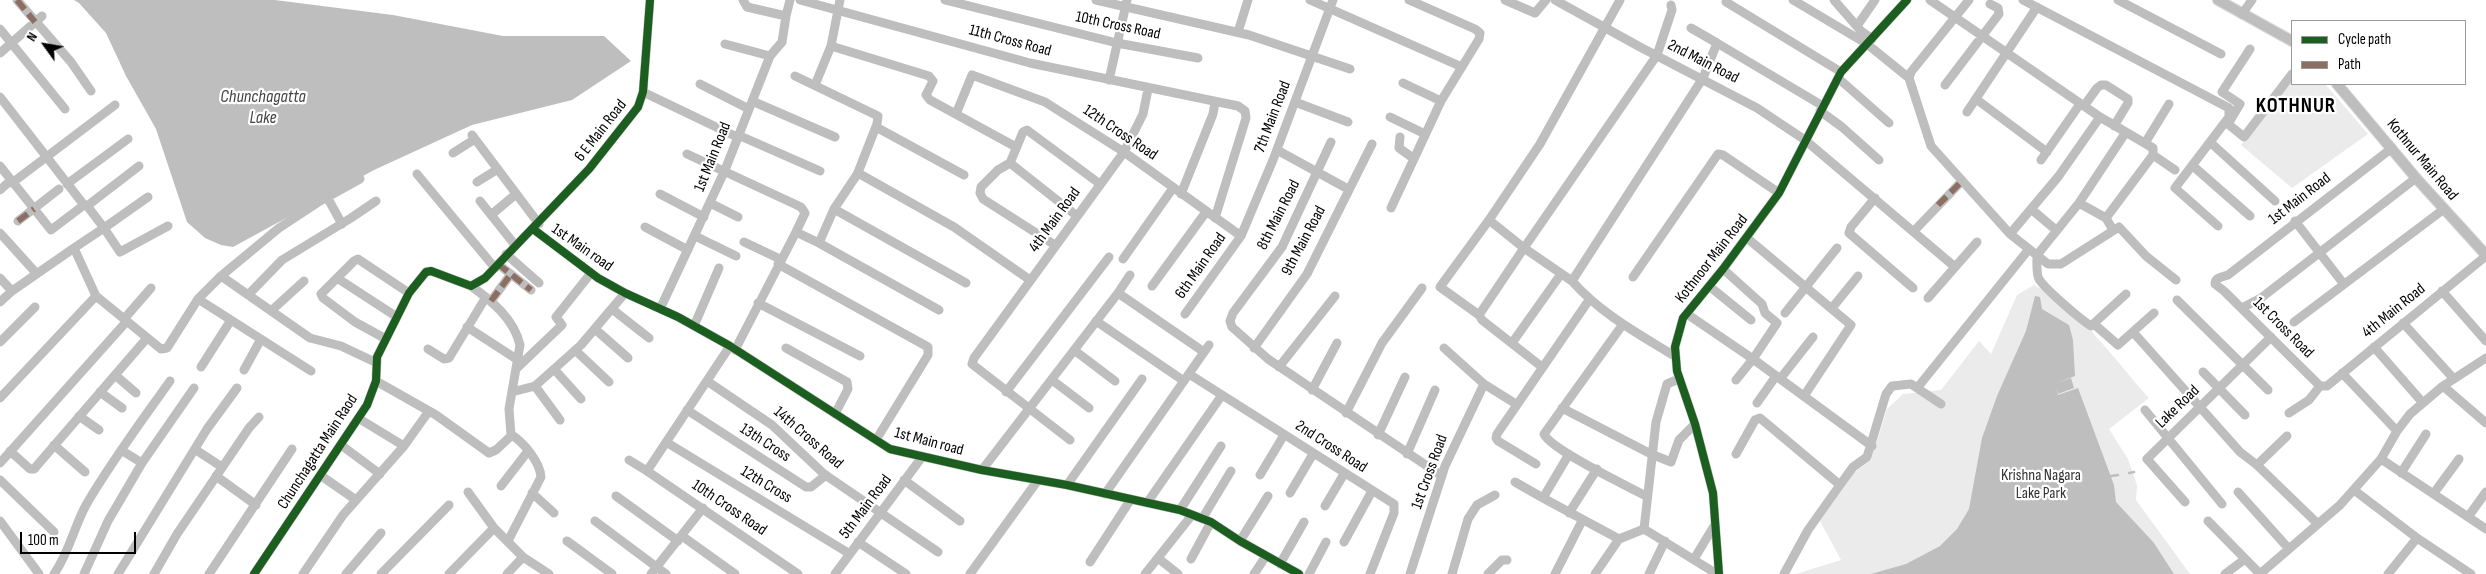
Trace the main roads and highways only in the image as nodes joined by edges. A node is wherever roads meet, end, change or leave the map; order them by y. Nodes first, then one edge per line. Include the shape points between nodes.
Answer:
1 (2218, 0) edge
2 (2291, 40) edge
3 (2338, 85) edge
4 (2486, 255) edge

1 - 2 main road
3 - 4 main road, Kothnur Main Road

